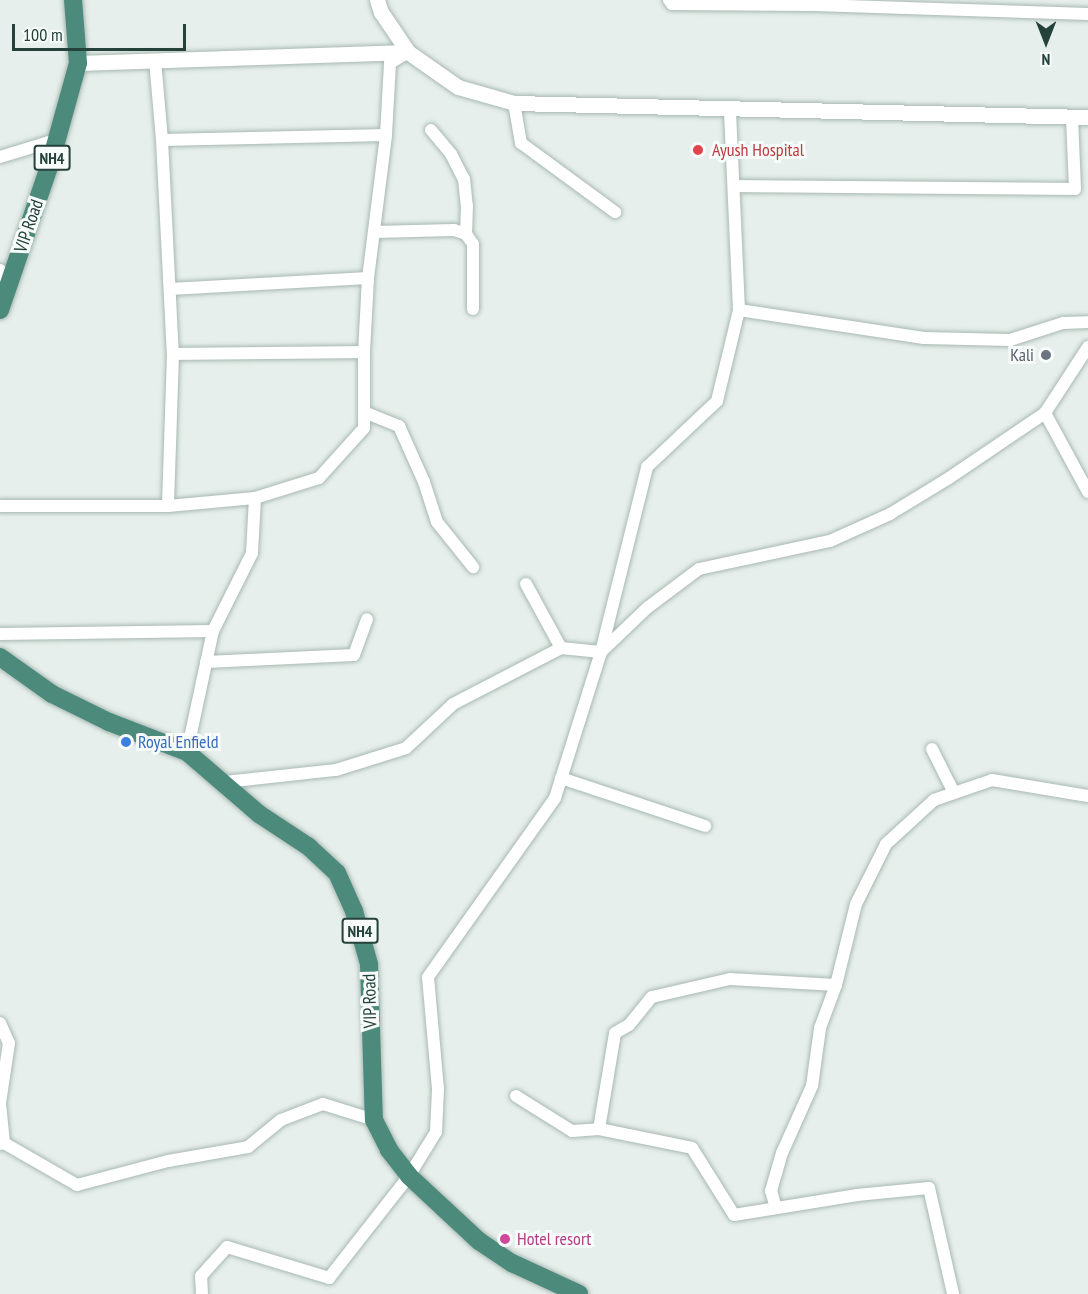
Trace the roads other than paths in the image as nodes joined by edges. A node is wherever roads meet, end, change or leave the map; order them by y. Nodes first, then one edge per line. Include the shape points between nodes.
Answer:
1 (73, 0) edge
2 (377, 0) edge
3 (669, 0) edge
4 (815, 2) edge
5 (1088, 14) edge
6 (408, 52) junction
7 (155, 60) junction
8 (78, 63) junction
9 (514, 103) junction
10 (730, 109) junction
11 (1080, 117) edge
12 (431, 130) dead end
13 (386, 135) junction
14 (56, 140) junction
15 (162, 140) junction
16 (0, 157) edge
17 (735, 186) junction
18 (615, 212) dead end
19 (374, 232) junction
20 (466, 234) junction
21 (0, 270) edge
22 (368, 278) junction
23 (8, 287) junction
24 (170, 289) junction
25 (473, 309) dead end
26 (0, 310) edge
27 (738, 310) junction
28 (1088, 322) edge
29 (1088, 347) edge
30 (364, 352) junction
31 (173, 354) junction
32 (364, 412) junction
33 (1045, 413) junction
34 (1088, 492) edge
35 (255, 498) junction
36 (0, 506) edge
37 (168, 506) junction
38 (473, 567) dead end
39 (526, 584) dead end
40 (367, 618) dead end
41 (213, 631) junction
42 (0, 634) edge
43 (561, 648) junction
44 (601, 652) junction
45 (0, 657) edge
46 (206, 662) junction
47 (932, 749) dead end
48 (187, 752) junction
49 (561, 778) junction
50 (225, 782) junction
51 (954, 793) junction
52 (1088, 796) edge
53 (705, 826) dead end
54 (836, 985) junction
55 (0, 1023) edge
56 (516, 1096) dead end
57 (374, 1120) junction
58 (599, 1129) junction
59 (2, 1143) edge
60 (409, 1176) junction
61 (776, 1208) junction
62 (202, 1294) edge
63 (579, 1294) edge
64 (953, 1294) edge

1 - 8 highway, VIP Road / NH4
2 - 6 street
3 - 4 street via 672,4
4 - 5 street
6 - 7 street
6 - 9 street via 458,87
6 - 13 street via 390,63
7 - 8 street
7 - 15 street
8 - 14 highway, VIP Road / NH4
9 - 10 street
9 - 18 street via 521,143
10 - 11 street
10 - 17 street
11 - 17 street via 1075,189
12 - 20 street via 452,154 464,178
13 - 15 street
13 - 19 street
14 - 16 street
14 - 23 highway, VIP Road / NH4
15 - 24 street
17 - 27 street
19 - 20 street via 454,230
19 - 22 street
20 - 25 street via 472,244
21 - 23 street
22 - 24 street
22 - 30 street
23 - 26 highway, VIP Road / NH4
24 - 31 street
27 - 28 street via 935,338 1010,340 1063,323
27 - 44 street via 717,401 647,467
29 - 33 street
30 - 31 street
30 - 32 street
31 - 37 street
32 - 35 street via 364,428 319,478
32 - 38 street via 399,426 437,522
33 - 34 street
33 - 44 street via 890,514 830,541 699,569 647,608
35 - 37 street
35 - 41 street via 252,553
36 - 37 street
39 - 43 street
40 - 46 street via 354,655
41 - 42 street
41 - 46 street
43 - 44 street
43 - 50 street via 453,704 405,748 336,770
44 - 49 street
45 - 48 highway, VIP Road / NH4 via 52,694 109,722
46 - 48 street
47 - 51 street
48 - 50 highway, VIP Road / NH4
49 - 53 street
49 - 60 street via 555,798 428,977 438,1089 436,1132
50 - 57 highway, VIP Road / NH4 via 259,814 309,847 337,873 354,911 369,964
51 - 52 street via 992,780
51 - 54 street via 934,800 886,844 856,904
54 - 58 street via 730,979 651,997 629,1025 615,1033
54 - 61 street via 820,1028 812,1086 782,1153 771,1191
55 - 59 street via 9,1043 0,1103
56 - 58 street via 572,1131
57 - 59 street via 323,1104 280,1120 248,1147 168,1161 76,1185
57 - 60 highway, VIP Road / NH4 via 389,1150
58 - 61 street via 692,1148 734,1215
60 - 62 street via 329,1278 227,1247 201,1276
60 - 63 highway, VIP Road / NH4 via 479,1241 512,1263
61 - 64 street via 929,1188

